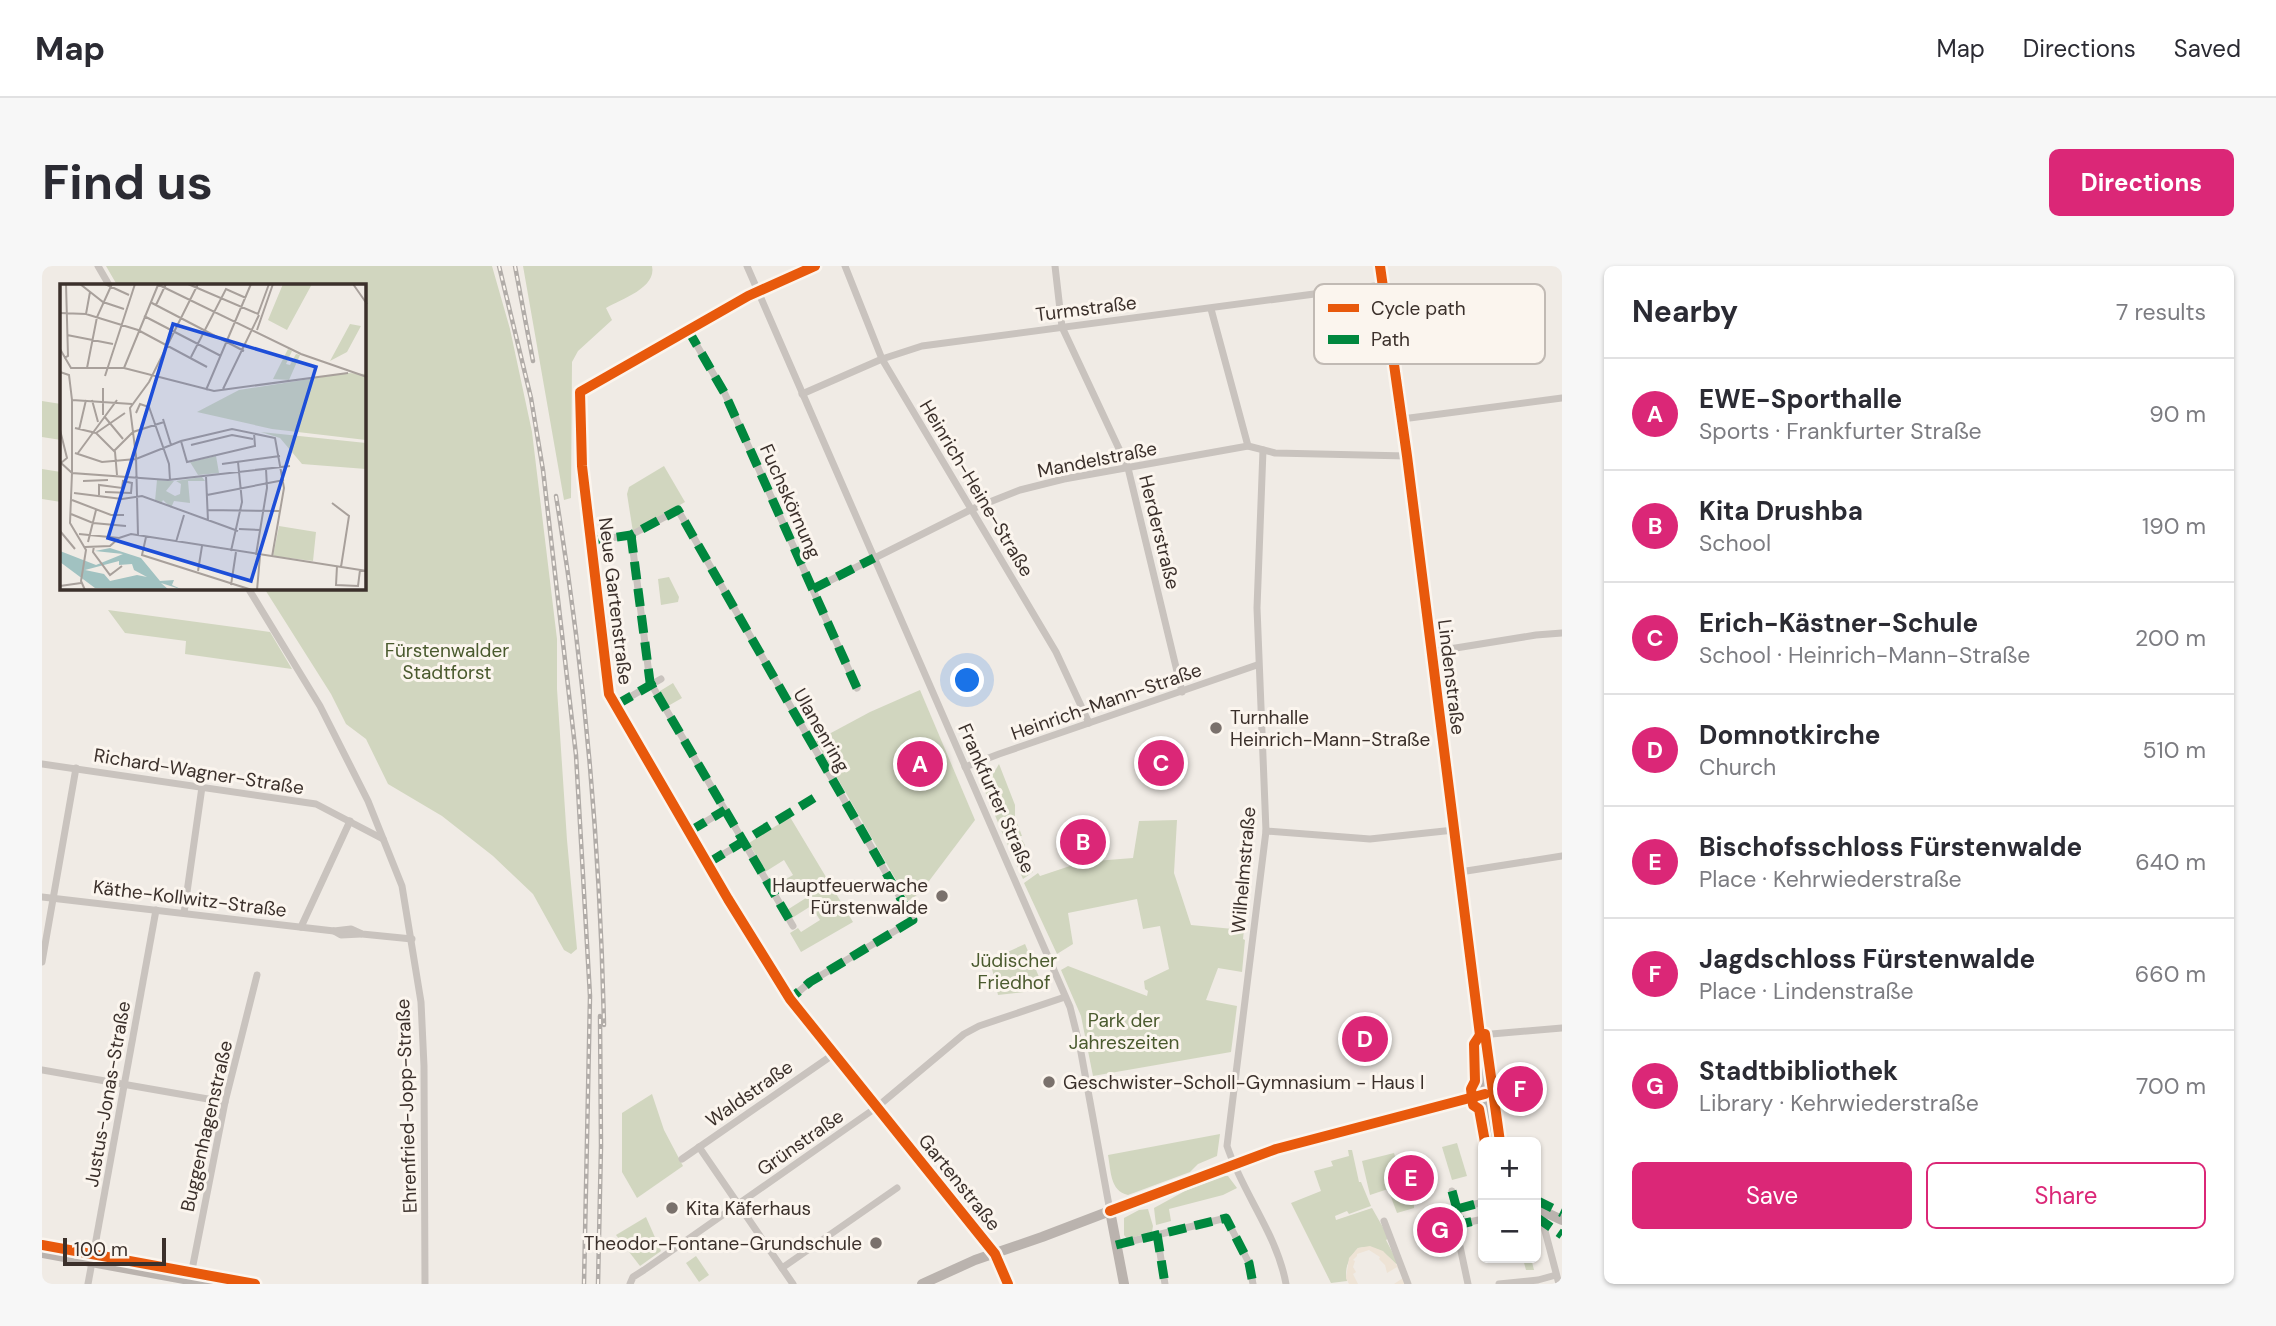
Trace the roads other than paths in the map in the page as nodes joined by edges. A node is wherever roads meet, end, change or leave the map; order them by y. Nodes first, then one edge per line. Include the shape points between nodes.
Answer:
1 (99, 266) edge
2 (747, 266) edge
3 (815, 266) edge
4 (845, 266) edge
5 (1055, 266) edge
6 (1380, 266) edge
7 (108, 284) edge
8 (1382, 284) edge
9 (757, 291) junction
10 (1314, 295) edge
11 (1211, 309) junction
12 (1062, 327) junction
13 (688, 330) junction
14 (882, 359) junction
15 (1394, 364) edge
16 (802, 394) junction
17 (1562, 398) edge
18 (1402, 419) junction
19 (1248, 446) junction
20 (1263, 450) junction
21 (1407, 456) junction
22 (1128, 468) junction
23 (972, 509) junction
24 (632, 535) junction
25 (590, 541) junction
26 (874, 558) junction
27 (813, 589) junction
28 (249, 590) edge
29 (1562, 633) edge
30 (1431, 652) junction
31 (1258, 666) junction
32 (661, 679) dead end
33 (651, 684) junction
34 (857, 688) dead end
35 (1182, 692) junction
36 (616, 705) junction
37 (1089, 723) junction
38 (42, 764) edge
39 (965, 767) junction
40 (76, 768) junction
41 (202, 787) junction
42 (725, 810) junction
43 (350, 821) junction
44 (1454, 830) junction
45 (690, 831) junction
46 (1266, 831) junction
47 (384, 840) junction
48 (744, 842) junction
49 (1562, 856) edge
50 (708, 863) junction
51 (1460, 872) junction
52 (42, 897) edge
53 (53, 898) junction
54 (156, 910) junction
55 (184, 913) junction
56 (793, 926) dead end
57 (301, 927) junction
58 (412, 939) junction
59 (42, 962) edge
60 (257, 975) dead end
61 (1065, 997) junction
62 (790, 999) junction
63 (1562, 1028) edge
64 (1480, 1035) junction
65 (834, 1054) junction
66 (42, 1070) edge
67 (125, 1083) junction
68 (1485, 1094) junction
69 (225, 1102) junction
70 (877, 1107) junction
71 (1491, 1137) edge
72 (699, 1147) junction
73 (682, 1159) dead end
74 (1233, 1164) junction
75 (897, 1188) dead end
76 (1452, 1191) dead end
77 (1478, 1203) edge
78 (739, 1205) junction
79 (1457, 1209) junction
80 (1541, 1210) edge
81 (1110, 1211) junction
82 (1541, 1214) edge
83 (1478, 1220) edge
84 (1562, 1220) edge
85 (1384, 1221) dead end
86 (1461, 1224) junction
87 (1157, 1234) junction
88 (42, 1245) edge
89 (1116, 1245) junction
90 (42, 1253) edge
91 (995, 1254) junction
92 (93, 1258) junction
93 (782, 1268) junction
94 (1556, 1275) junction
95 (190, 1279) edge
96 (88, 1284) edge
97 (211, 1284) edge
98 (255, 1284) edge
99 (425, 1284) edge
100 (630, 1284) edge
101 (793, 1284) edge
102 (922, 1284) edge
103 (1008, 1284) edge
104 (1124, 1284) edge
105 (1165, 1284) edge
106 (1253, 1284) edge
107 (1286, 1284) edge
108 (1408, 1284) edge
109 (1468, 1284) edge
110 (1499, 1284) edge
111 (1559, 1284) edge

1 - 7 street
2 - 9 street, Frankfurter Straße
3 - 9 street, Neue Gartenstraße
4 - 14 street, Heinrich-Heine-Straße
5 - 12 street, Herderstraße
6 - 8 street, Lindenstraße
9 - 13 street, Neue Gartenstraße
9 - 16 street, Frankfurter Straße
10 - 11 street, Turmstraße
11 - 12 street, Turmstraße
11 - 19 street
12 - 14 street, Turmstraße via 922,346
12 - 22 street, Herderstraße
13 - 25 street, Neue Gartenstraße via 580,392
13 - 27 street, Fuchskörnung via 725,394
14 - 16 street, Turmstraße
14 - 23 street, Heinrich-Heine-Straße
15 - 18 street, Lindenstraße
16 - 26 street, Frankfurter Straße
17 - 18 street
18 - 21 street, Lindenstraße
19 - 20 street, Mandelstraße
19 - 22 street, Mandelstraße
20 - 21 street, Mandelstraße
20 - 31 street, Wilhelmstraße
21 - 30 street, Lindenstraße
22 - 23 street, Mandelstraße via 1020,490
22 - 35 street, Herderstraße
23 - 26 street, Mandelstraße
23 - 37 street, Heinrich-Heine-Straße via 1055,652
24 - 25 street, Ulanenring
24 - 33 street
24 - 62 street, Ulanenring via 678,510 913,920
25 - 36 street, Neue Gartenstraße via 609,694
26 - 27 street, Mandelstraße
26 - 39 street, Frankfurter Straße
27 - 34 street, Fuchskörnung
28 - 47 street, Ehrenfried-Jopp-Straße via 320,706
29 - 30 street
30 - 44 street, Lindenstraße
31 - 35 street, Heinrich-Mann-Straße
31 - 46 street, Wilhelmstraße
32 - 33 street
33 - 36 street
33 - 42 street
35 - 37 street, Heinrich-Mann-Straße
36 - 45 street, Neue Gartenstraße
37 - 39 street, Heinrich-Mann-Straße
38 - 40 street, Richard-Wagner-Straße
39 - 61 street, Frankfurter Straße
40 - 41 street, Richard-Wagner-Straße
40 - 53 street
41 - 43 street, Richard-Wagner-Straße via 316,804
41 - 55 street
42 - 45 street
42 - 48 street
43 - 47 street, Richard-Wagner-Straße
43 - 57 street
44 - 46 street via 1370,839
44 - 51 street, Lindenstraße
45 - 50 street, Neue Gartenstraße
46 - 74 street, Wilhelmstraße via 1227,1146
47 - 58 street, Ehrenfried-Jopp-Straße via 402,886
48 - 50 street
48 - 56 street
49 - 51 street
50 - 62 street, Neue Gartenstraße
51 - 64 street, Lindenstraße
52 - 53 street, Käthe-Kollwitz-Straße
53 - 54 street, Käthe-Kollwitz-Straße
53 - 59 street
54 - 55 street, Käthe-Kollwitz-Straße
54 - 67 street, Justus-Jonas-Straße
55 - 57 street, Käthe-Kollwitz-Straße
57 - 58 street, Käthe-Kollwitz-Straße
58 - 99 street, Ehrenfried-Jopp-Straße via 424,1066
60 - 69 street, Buggenhagenstraße
61 - 70 street, Grünstraße via 973,1028
61 - 81 street, Frankfurter Straße via 1080,1047
62 - 65 street, Neue Gartenstraße
63 - 64 street
64 - 68 street, Lindenstraße
65 - 70 street, Neue Gartenstraße
65 - 72 street, Waldstraße
66 - 67 street
67 - 69 street
67 - 92 street, Justus-Jonas-Straße
68 - 71 street, Lindenstraße
68 - 74 street
69 - 95 street, Buggenhagenstraße
70 - 78 street, Grünstraße
70 - 91 street, Gartenstraße
72 - 73 street, Waldstraße
72 - 78 street
74 - 81 street
74 - 107 street via 1275,1246
75 - 93 street
76 - 79 street
77 - 79 street
78 - 93 street
78 - 100 street, Grünstraße via 633,1277
79 - 86 street
80 - 84 street
81 - 89 street, Frankfurter Straße
81 - 91 street
82 - 94 street
83 - 86 street
85 - 108 street
86 - 109 street via 1458,1237
87 - 89 street
87 - 105 street
87 - 106 street via 1226,1218 1250,1263
88 - 92 street
89 - 104 street, Frankfurter Straße
90 - 92 street
91 - 102 street
91 - 103 street, Gartenstraße
92 - 95 street
92 - 96 street, Justus-Jonas-Straße
93 - 101 street
94 - 110 street
94 - 111 street
95 - 97 street
95 - 98 street

